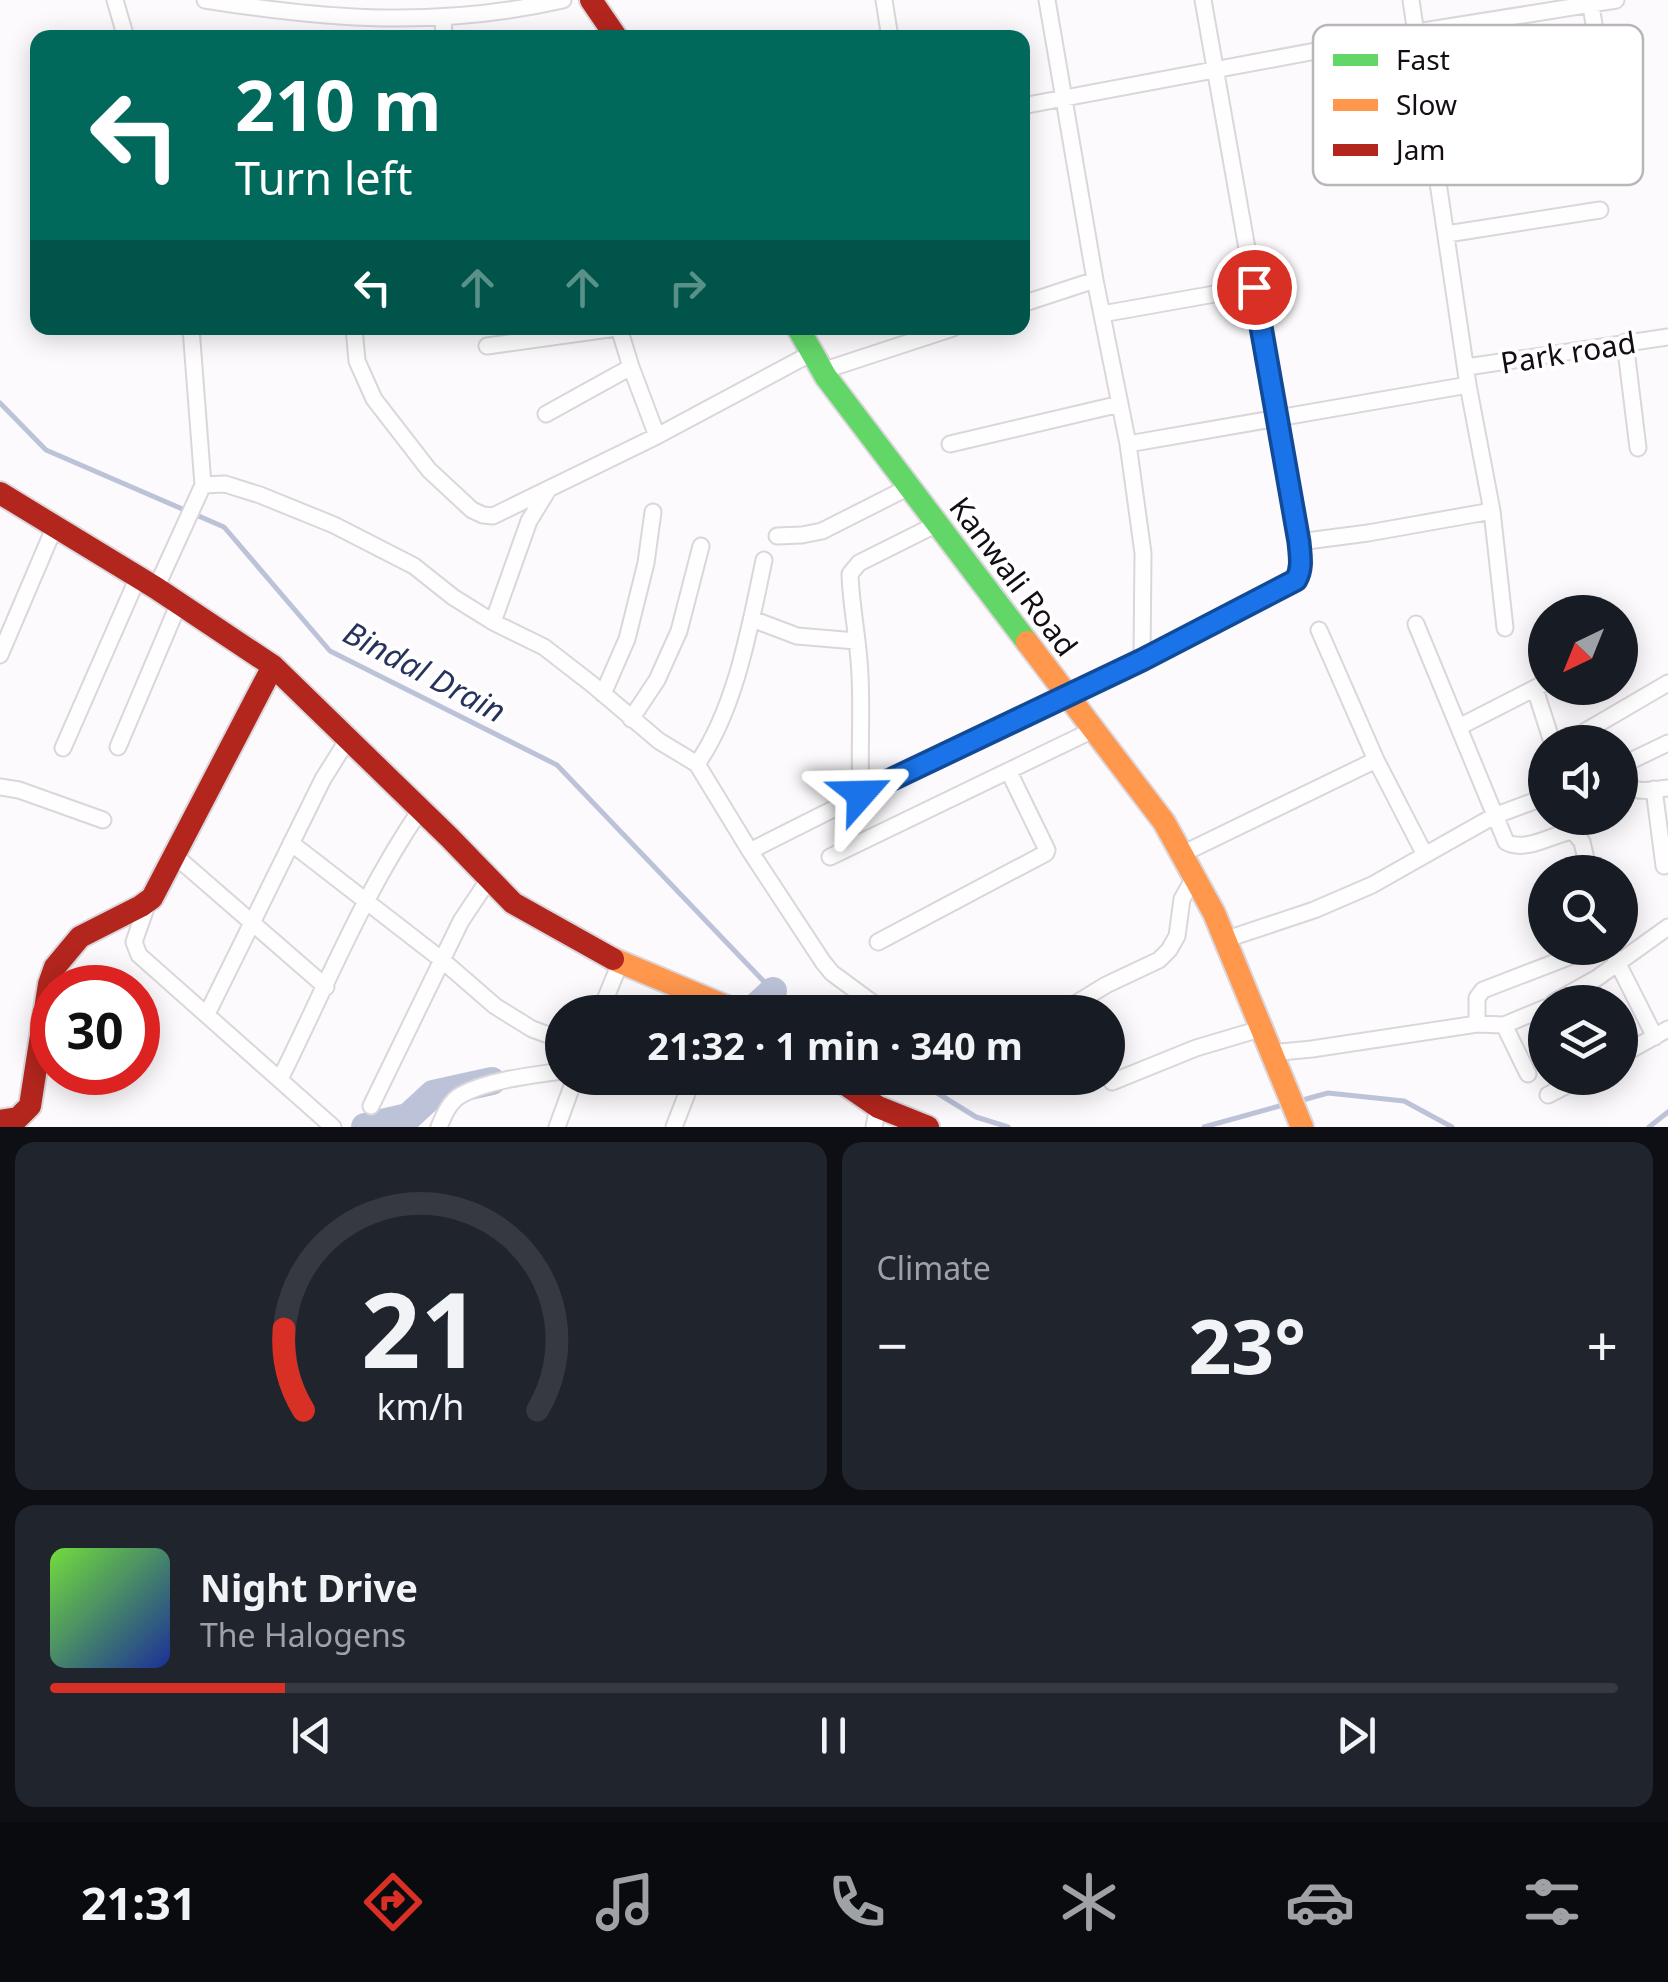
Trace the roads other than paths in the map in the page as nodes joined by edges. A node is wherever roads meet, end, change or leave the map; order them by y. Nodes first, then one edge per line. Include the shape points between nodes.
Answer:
1 (116, 0) edge
2 (205, 0) edge
3 (562, 0) edge
4 (591, 0) edge
5 (884, 0) edge
6 (1047, 0) edge
7 (1203, 0) edge
8 (1411, 0) edge
9 (1616, 0) edge
10 (1590, 2) edge
11 (444, 17) junction
12 (1416, 25) edge
13 (1457, 25) edge
14 (124, 30) edge
15 (444, 30) edge
16 (612, 30) edge
17 (889, 30) edge
18 (1313, 51) edge
19 (1215, 68) junction
20 (1066, 98) junction
21 (1030, 105) edge
22 (1440, 185) edge
23 (1600, 210) dead end
24 (1447, 234) junction
25 (1095, 280) junction
26 (1254, 287) junction
27 (1030, 301) edge
28 (1102, 314) junction
29 (191, 335) edge
30 (355, 335) edge
31 (567, 335) edge
32 (620, 335) edge
33 (802, 335) edge
34 (925, 335) edge
35 (1668, 337) edge
36 (1625, 342) junction
37 (486, 346) dead end
38 (817, 362) junction
39 (631, 367) junction
40 (1467, 367) junction
41 (1468, 385) junction
42 (1120, 404) junction
43 (546, 414) dead end
44 (1278, 418) junction
45 (658, 436) junction
46 (950, 444) dead end
47 (1128, 444) junction
48 (1638, 448) dead end
49 (909, 487) junction
50 (202, 488) junction
51 (548, 490) junction
52 (0, 493) edge
53 (1492, 511) junction
54 (653, 512) dead end
55 (937, 524) junction
56 (55, 526) junction
57 (778, 536) dead end
58 (1299, 542) junction
59 (701, 546) dead end
60 (764, 560) dead end
61 (147, 582) junction
62 (178, 603) junction
63 (752, 619) junction
64 (493, 622) junction
65 (1416, 624) dead end
66 (1505, 628) dead end
67 (1319, 630) dead end
68 (856, 641) junction
69 (0, 654) edge
70 (1142, 660) junction
71 (273, 666) junction
72 (1668, 684) edge
73 (1528, 692) edge
74 (603, 694) junction
75 (1067, 696) junction
76 (631, 719) junction
77 (1597, 725) edge
78 (1459, 727) junction
79 (1093, 730) junction
80 (348, 739) junction
81 (1668, 743) edge
82 (118, 746) dead end
83 (64, 748) dead end
84 (1638, 757) edge
85 (1376, 760) junction
86 (698, 764) junction
87 (1009, 772) junction
88 (0, 788) edge
89 (1661, 788) edge
90 (861, 794) junction
91 (1528, 804) edge
92 (420, 809) junction
93 (1494, 816) junction
94 (103, 820) dead end
95 (291, 843) junction
96 (750, 850) junction
97 (173, 854) junction
98 (1182, 854) junction
99 (1425, 855) junction
100 (1585, 855) edge
101 (830, 858) dead end
102 (1664, 866) dead end
103 (1194, 878) junction
104 (489, 879) junction
105 (148, 902) junction
106 (366, 902) junction
107 (251, 922) junction
108 (1668, 927) edge
109 (1224, 940) junction
110 (878, 942) dead end
111 (1638, 949) edge
112 (442, 960) junction
113 (620, 963) junction
114 (1549, 965) edge
115 (1615, 965) edge
116 (1618, 965) edge
117 (1582, 985) edge
118 (326, 987) junction
119 (607, 995) edge
120 (694, 995) edge
121 (862, 995) edge
122 (1090, 995) edge
123 (207, 1014) junction
124 (1528, 1015) edge
125 (1477, 1024) junction
126 (1504, 1026) junction
127 (1260, 1029) junction
128 (1661, 1033) edge
129 (545, 1034) edge
130 (1638, 1046) edge
131 (1270, 1053) junction
132 (1528, 1074) dead end
133 (545, 1075) edge
134 (1125, 1077) edge
135 (280, 1079) junction
136 (569, 1095) edge
137 (687, 1095) edge
138 (853, 1095) edge
139 (371, 1106) dead end
140 (876, 1117) edge
141 (0, 1121) edge
142 (333, 1127) edge
143 (439, 1127) edge
144 (557, 1127) edge
145 (674, 1127) edge
146 (928, 1127) edge
147 (1302, 1127) edge

1 - 14 street
2 - 11 street via 380,20
3 - 11 street
4 - 16 street
5 - 17 street
6 - 20 street
7 - 19 street
8 - 12 street
9 - 10 street
10 - 13 street
11 - 15 street
18 - 19 street
19 - 20 street
19 - 26 street
20 - 21 street
20 - 25 street
22 - 24 street
23 - 24 street
24 - 40 street
25 - 27 street
25 - 28 street
26 - 28 street
26 - 44 street
28 - 42 street
29 - 50 street
30 - 51 street via 374,398 429,470 472,510 493,516
31 - 37 street
32 - 39 street
33 - 38 street, Kanwali Road
34 - 38 street
35 - 36 street, Park road
36 - 40 street, Park road
36 - 48 street
38 - 45 street
38 - 49 street, Kanwali Road
39 - 43 street
39 - 45 street
40 - 41 street
41 - 44 street
41 - 53 street
42 - 46 street
42 - 47 street
44 - 47 street
44 - 58 street
45 - 51 street
47 - 70 street via 1142,553
49 - 55 street, Kanwali Road
49 - 57 street via 822,530
50 - 61 street via 178,540
50 - 64 street via 226,484 334,525 414,566
51 - 64 street via 529,522
52 - 56 street
53 - 58 street
53 - 66 street
54 - 74 street via 627,639
55 - 68 street via 853,568
55 - 75 street, Kanwali Road
56 - 61 street
56 - 69 street
58 - 70 street via 1296,580
59 - 76 street via 679,631
60 - 63 street
61 - 62 street
61 - 83 street
62 - 71 street
62 - 82 street
63 - 68 street via 798,636
63 - 86 street via 712,743
64 - 74 street via 544,647
65 - 78 street
67 - 85 street
68 - 90 street
70 - 75 street
71 - 80 street
71 - 97 street
72 - 77 street
73 - 78 street
74 - 76 street
75 - 79 street, Kanwali Road
75 - 90 street
76 - 86 street
78 - 93 street
79 - 87 street
79 - 98 street, Kanwali Road
80 - 92 street
80 - 95 street
81 - 84 street
85 - 98 street
85 - 99 street
86 - 96 street
87 - 101 street
87 - 110 street via 1046,853
88 - 94 street
89 - 102 street
90 - 96 street
91 - 93 street
92 - 104 street
92 - 106 street
93 - 99 street
93 - 100 street via 1510,846 1573,831
95 - 106 street
95 - 107 street
96 - 121 street via 823,962
97 - 105 street
97 - 107 street
98 - 103 street, Kanwali Road
99 - 109 street via 1314,910
103 - 109 street, Kanwali Road
103 - 122 street via 1169,950
104 - 112 street
104 - 113 street via 522,909
105 - 123 street via 134,942 139,955
105 - 141 street via 80,937 55,967 30,1106 23,1116
106 - 112 street
106 - 118 street
107 - 118 street
107 - 123 street
108 - 111 street
109 - 127 street, Kanwali Road
112 - 129 street via 495,1006
112 - 139 street
113 - 119 street
113 - 120 street
114 - 125 street via 1478,993
115 - 117 street
116 - 128 street
118 - 135 street
123 - 135 street
124 - 126 street
125 - 126 street
125 - 131 street
126 - 132 street
127 - 131 street, Kanwali Road
127 - 134 street
128 - 130 street
131 - 147 street, Kanwali Road
133 - 143 street via 462,1095
135 - 142 street
136 - 144 street
137 - 145 street
138 - 140 street
140 - 146 street

